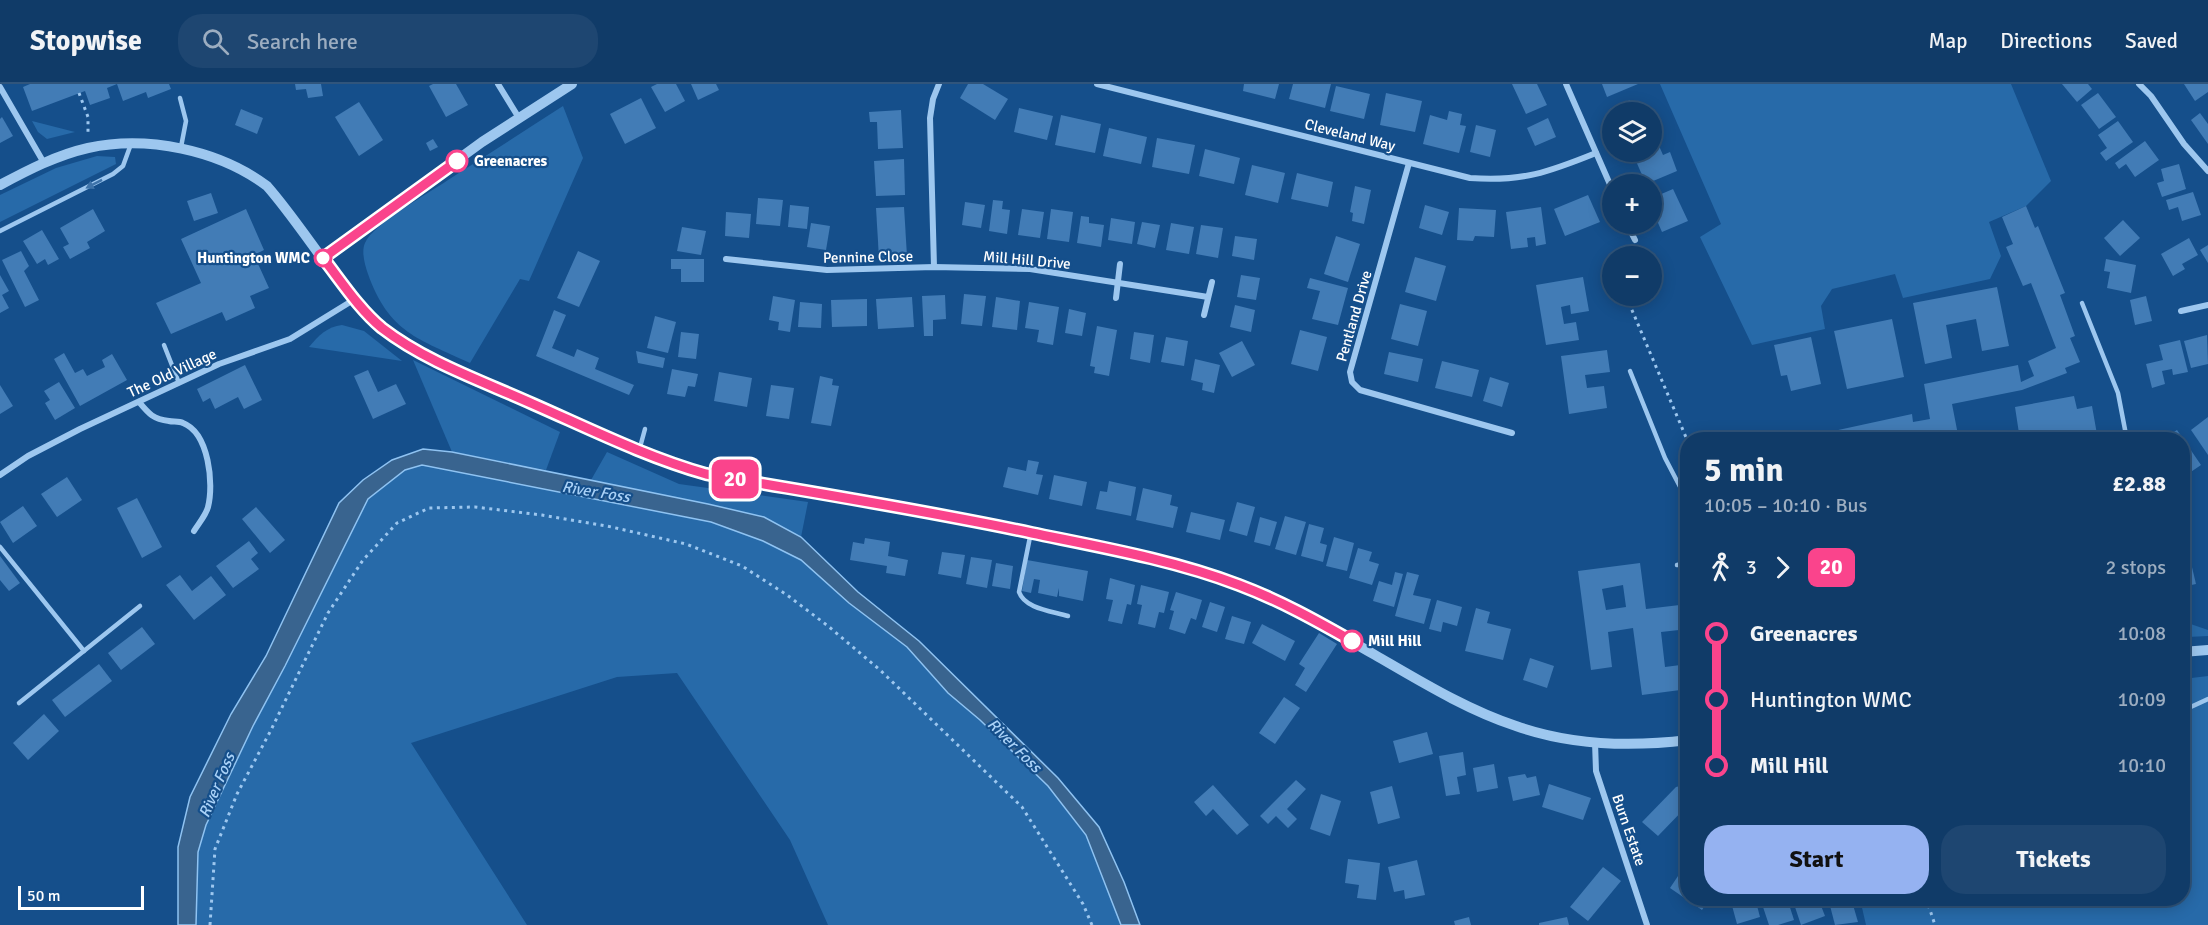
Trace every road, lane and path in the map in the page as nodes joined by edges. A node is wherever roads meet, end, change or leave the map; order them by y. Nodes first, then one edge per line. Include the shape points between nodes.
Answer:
1 (498, 84) edge
2 (572, 84) edge
3 (1097, 84) edge
4 (1566, 84) edge
5 (2139, 84) edge
6 (937, 85) edge
7 (0, 87) edge
8 (79, 93) dead end
9 (7, 98) junction
10 (180, 98) dead end
11 (0, 102) edge
12 (519, 118) junction
13 (131, 144) junction
14 (91, 147) junction
15 (181, 149) junction
16 (1596, 153) junction
17 (44, 163) junction
18 (1409, 163) junction
19 (2208, 171) edge
20 (1605, 174) edge
21 (0, 185) edge
22 (0, 231) edge
23 (1632, 234) edge
24 (1635, 240) dead end
25 (323, 258) junction
26 (726, 259) dead end
27 (1120, 264) dead end
28 (934, 267) junction
29 (1212, 282) dead end
30 (1118, 283) junction
31 (1208, 297) junction
32 (1116, 298) dead end
33 (355, 299) junction
34 (2082, 303) dead end
35 (2208, 305) edge
36 (1630, 306) edge
37 (2181, 311) dead end
38 (1204, 315) dead end
39 (164, 345) dead end
40 (1630, 371) dead end
41 (179, 383) junction
42 (139, 402) junction
43 (645, 429) dead end
44 (1684, 432) edge
45 (2125, 432) edge
46 (1512, 433) dead end
47 (639, 451) junction
48 (0, 475) edge
49 (1680, 486) edge
50 (194, 531) dead end
51 (1031, 532) junction
52 (0, 547) edge
53 (1680, 564) edge
54 (1677, 565) dead end
55 (140, 606) dead end
56 (1068, 616) dead end
57 (2208, 650) edge
58 (84, 651) junction
59 (2190, 651) edge
60 (2208, 699) edge
61 (19, 703) dead end
62 (2190, 707) edge
63 (1680, 741) edge
64 (1595, 742) junction
65 (1929, 906) edge
66 (210, 925) edge
67 (1092, 925) edge
68 (1647, 925) edge
69 (1935, 925) edge

1 - 12 street
2 - 12 street
3 - 18 street, Cleveland Way
4 - 16 street
5 - 19 street
6 - 28 street, Pennine Close via 930,118
7 - 9 street
8 - 14 path via 88,117
9 - 11 street
9 - 17 street
10 - 15 lane via 186,121
12 - 25 street
13 - 14 street
13 - 15 street
13 -> 22 lane via 123,166 113,174
14 - 17 street
15 - 25 street via 218,159 267,186
16 - 18 street, Cleveland Way via 1551,171 1499,180 1470,178
16 - 20 street
17 - 21 street
18 - 46 street, Pentland Drive via 1350,372 1352,382 1360,390
23 - 24 street
25 - 33 street
26 - 28 street, Pennine Close via 827,270
27 - 30 street
28 - 30 street, Mill Hill Drive via 1030,269
29 - 31 street
30 - 31 street, Mill Hill Drive
30 - 32 street
31 - 38 street
33 - 41 street, The Old Village via 290,339
33 - 47 street via 406,346
34 - 45 lane via 2118,393
35 - 37 street
36 - 44 path
39 - 41 lane
40 - 49 lane
41 - 42 street, The Old Village
42 - 48 street, The Old Village via 59,440
42 - 50 street via 151,416 194,430 205,452 212,482 208,508
43 - 47 lane
47 - 51 street via 706,474
51 - 56 lane via 1020,595 1027,603
51 - 64 street via 1132,554 1236,583 1320,622 1477,711 1517,727
52 - 58 lane
53 - 54 lane
55 - 58 lane
57 - 59 street
58 - 61 lane
60 - 62 lane
63 - 64 street
64 - 68 street, Burn Estate via 1596,771
65 - 69 path
66 - 67 path via 215,849 237,794 328,613 363,560 397,523 429,508 475,507 553,517 686,543 742,566 787,595 880,670 1022,807

